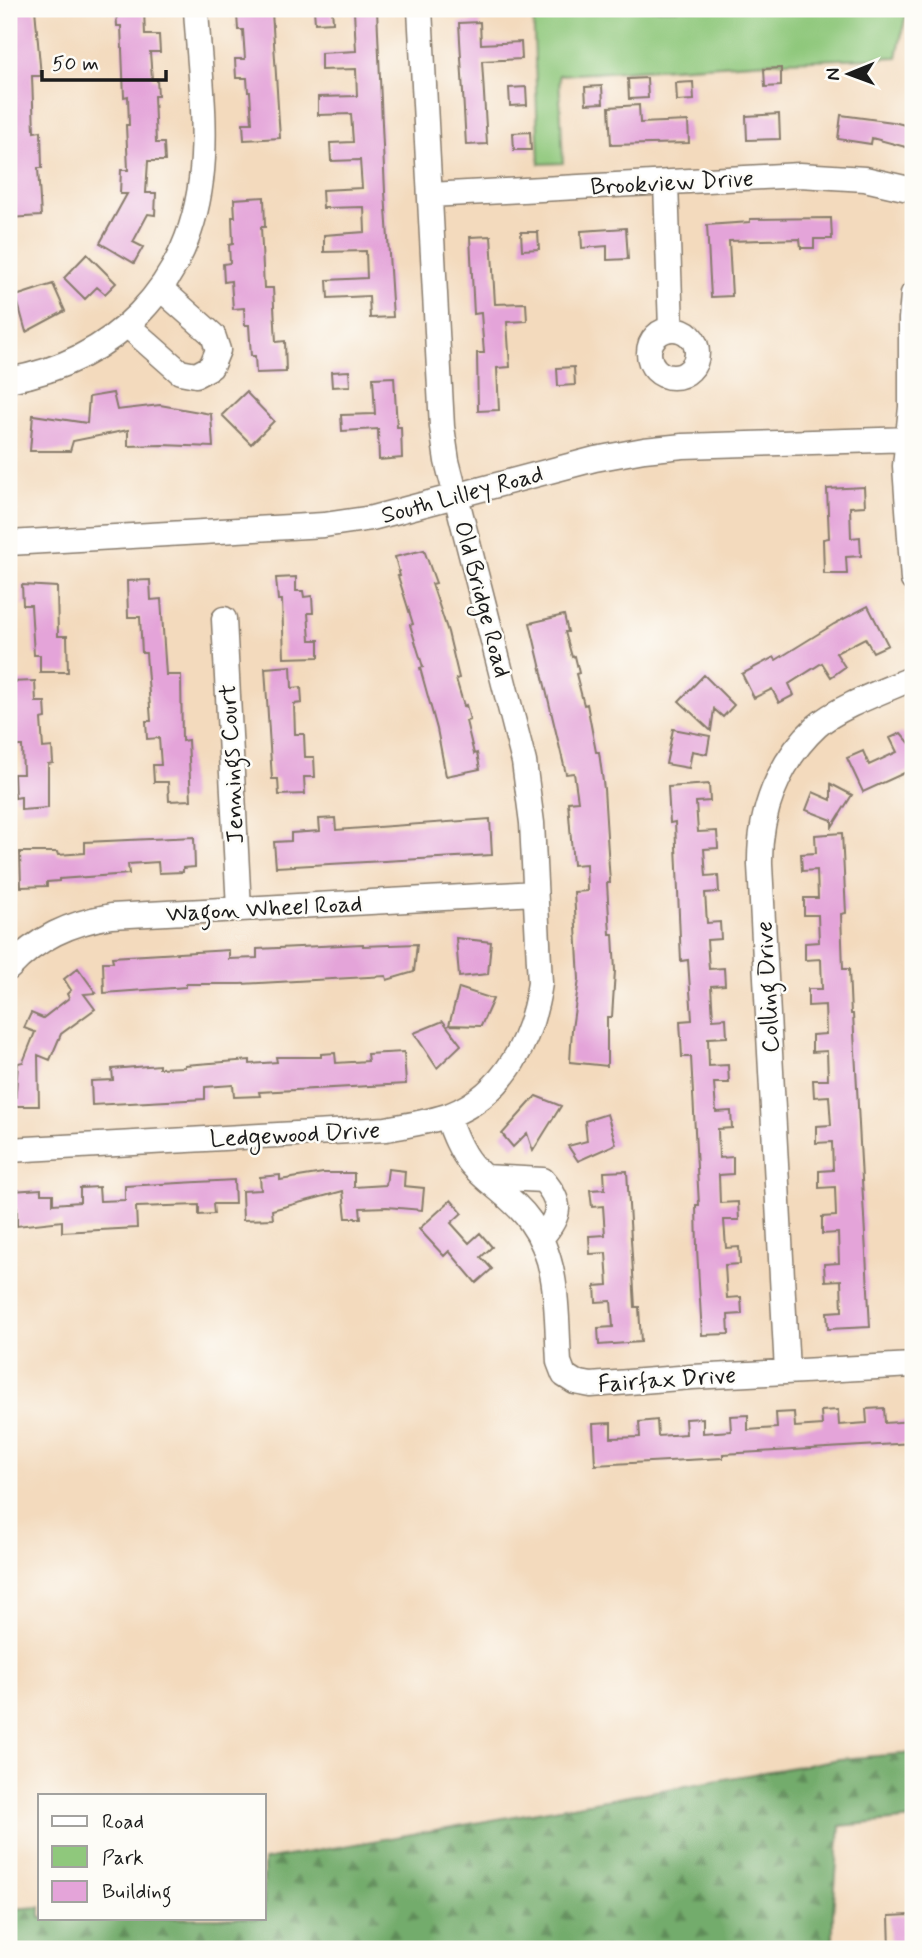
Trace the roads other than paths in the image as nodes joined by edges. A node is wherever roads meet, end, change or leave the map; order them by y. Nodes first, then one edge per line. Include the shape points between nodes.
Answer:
1 (196, 9) edge
2 (420, 9) edge
3 (666, 183) junction
4 (913, 190) edge
5 (430, 195) junction
6 (161, 289) junction
7 (913, 294) edge
8 (127, 325) junction
9 (671, 328) dead end
10 (9, 380) edge
11 (911, 439) edge
12 (456, 496) junction
13 (9, 543) edge
14 (913, 580) edge
15 (223, 618) dead end
16 (913, 678) edge
17 (535, 893) junction
18 (239, 909) junction
19 (13, 956) edge
20 (533, 1021) joint
21 (447, 1116) junction
22 (9, 1150) edge
23 (484, 1177) junction
24 (541, 1238) junction
25 (913, 1364) edge
26 (787, 1370) junction

1 - 6 street via 201,178 191,227
2 - 5 street, Old Bridge Road
3 - 4 street, Brookview Drive via 833,175
3 - 5 street, Brookview Drive
3 - 9 street
5 - 12 street, Old Bridge Road via 442,427
6 - 8 street
6 - 8 street via 213,335 218,350 211,367 196,375 180,372
7 - 11 street
8 - 10 street via 62,365
11 - 12 street, South Lilley Road via 644,450
11 - 14 street via 905,466
12 - 13 street, South Lilley Road via 324,525
12 - 17 street, Old Bridge Road via 524,762
15 - 18 street, Jennings Court
16 - 26 street, Colling Drive via 818,725 777,781 761,830
17 - 18 street, Wagon Wheel Road
17 - 20 street, Old Bridge Road via 540,982
18 - 19 street, Wagon Wheel Road via 90,919
20 - 21 street, Ledgewood Drive via 523,1046 497,1082
21 - 22 street, Ledgewood Drive via 386,1129
21 - 23 street, Fairfax Drive via 464,1154
23 - 24 street, Fairfax Drive via 530,1219
23 - 24 street via 544,1180 556,1195 558,1210
24 - 26 street, Fairfax Drive via 553,1272 559,1362 564,1375 575,1382 591,1385
25 - 26 street, Fairfax Drive

